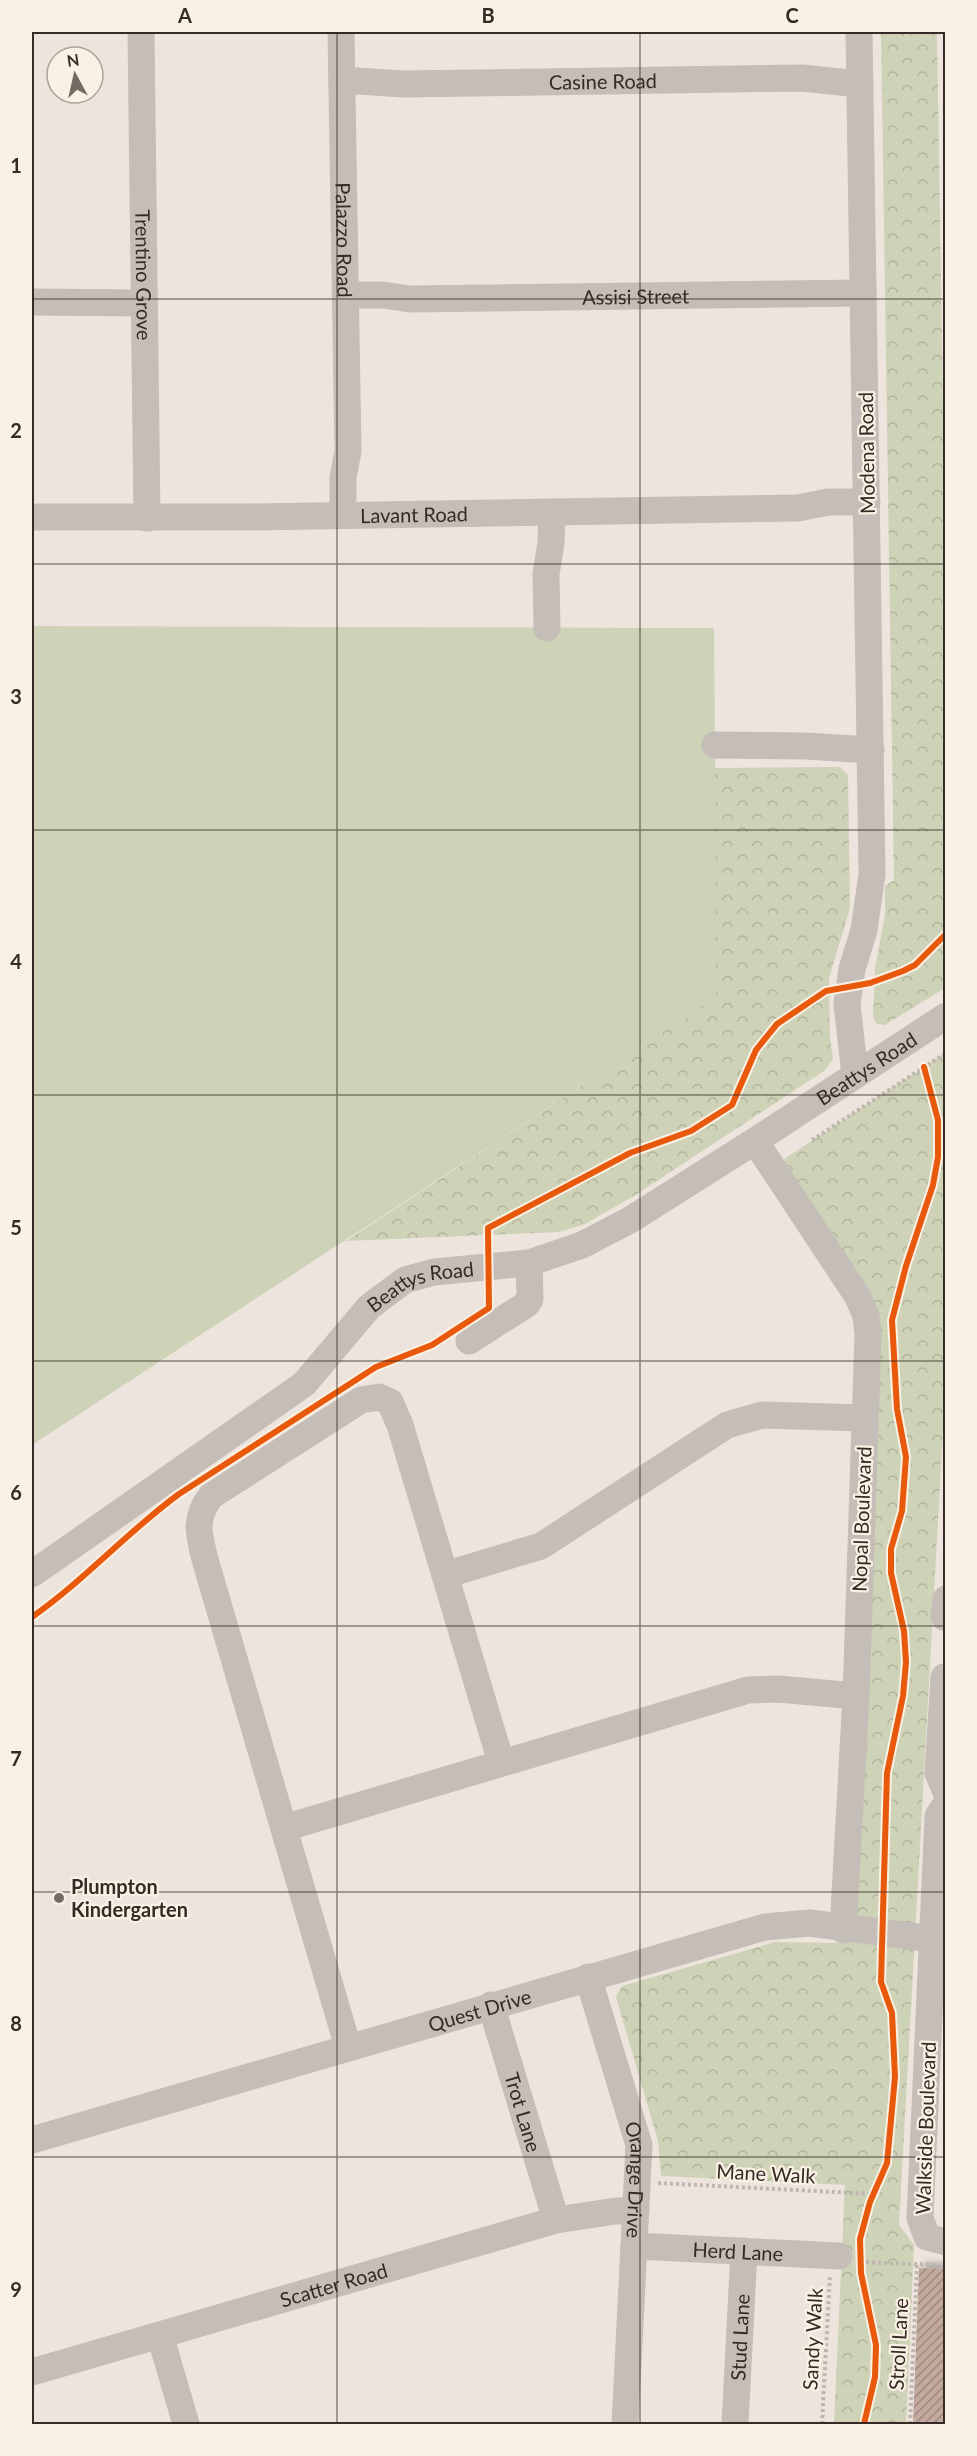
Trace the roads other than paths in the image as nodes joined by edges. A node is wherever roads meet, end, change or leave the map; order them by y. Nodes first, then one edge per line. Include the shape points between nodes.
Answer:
1 (141, 32) edge
2 (341, 32) edge
3 (859, 32) edge
4 (860, 77) junction
5 (342, 86) junction
6 (863, 293) junction
7 (345, 300) junction
8 (32, 302) edge
9 (144, 303) junction
10 (867, 507) junction
11 (545, 512) junction
12 (349, 515) junction
13 (32, 517) edge
14 (147, 518) junction
15 (547, 628) dead end
16 (714, 745) dead end
17 (871, 745) junction
18 (945, 1016) edge
19 (865, 1068) junction
20 (755, 1140) junction
21 (529, 1263) junction
22 (469, 1341) dead end
23 (864, 1418) junction
24 (32, 1574) edge
25 (445, 1575) junction
26 (944, 1677) dead end
27 (856, 1696) junction
28 (501, 1762) junction
29 (945, 1792) edge
30 (945, 1804) edge
31 (284, 1828) junction
32 (843, 1930) junction
33 (933, 1939) junction
34 (588, 1977) junction
35 (491, 2005) junction
36 (937, 2029) edge
37 (348, 2047) junction
38 (32, 2140) edge
39 (636, 2211) junction
40 (556, 2220) junction
41 (936, 2240) edge
42 (634, 2246) junction
43 (744, 2251) junction
44 (844, 2254) road end
45 (160, 2336) junction
46 (32, 2372) edge
47 (186, 2424) edge
48 (625, 2424) edge
49 (735, 2424) edge

1 - 9 street, Trentino Grove
2 - 5 street, Palazzo Road
3 - 4 street, Modena Road
4 - 5 street, Casine Road via 403,84 362,92
4 - 6 street, Modena Road
5 - 7 street, Palazzo Road
6 - 7 street, Assisi Street via 410,299 384,304
6 - 10 street, Modena Road
7 - 12 street, Palazzo Road via 348,451 353,477
8 - 9 street
9 - 14 street, Trentino Grove
10 - 11 street, Lavant Road via 828,512 798,508
10 - 17 street, Modena Road
11 - 12 street, Lavant Road
11 - 15 street via 551,543 546,574
12 - 14 street, Lavant Road
13 - 14 street, Lavant Road
16 - 17 street
17 - 19 street, Modena Road via 872,874 877,913 861,974 858,1013
18 - 19 street, Beattys Road
19 - 20 street, Beattys Road
20 - 21 street, Beattys Road via 630,1220 582,1245
20 - 23 street, Nopal Boulevard via 858,1297 866,1316
21 - 22 street via 527,1304
21 - 24 street, Beattys Road via 434,1272 405,1280 369,1307 304,1384
23 - 25 street via 762,1415 727,1425 541,1546
23 - 27 street, Nopal Boulevard
25 - 28 street
25 - 31 street via 400,1425 390,1402 379,1397 361,1400 211,1496 201,1509 198,1531 206,1563
26 - 29 street via 939,1773
27 - 28 street via 748,1690
27 - 32 street, Nopal Boulevard
28 - 31 street
30 - 33 street, Walkside Boulevard via 938,1816
31 - 37 street
32 - 33 street, Quest Drive
32 - 34 street, Quest Drive via 809,1923 765,1927
33 - 36 street, Walkside Boulevard
34 - 35 street, Quest Drive
34 - 39 street, Orange Drive via 637,2132 640,2158
35 - 37 street, Quest Drive
35 - 40 street, Trot Lane
36 - 41 street, Walkside Boulevard via 920,2218
37 - 38 street, Quest Drive
39 - 40 street, Scatter Road
39 - 42 street, Orange Drive
40 - 45 street, Scatter Road
42 - 43 street, Herd Lane
42 - 48 street, Orange Drive
43 - 44 street, Herd Lane
43 - 49 street, Stud Lane
45 - 46 street, Scatter Road
45 - 47 street

